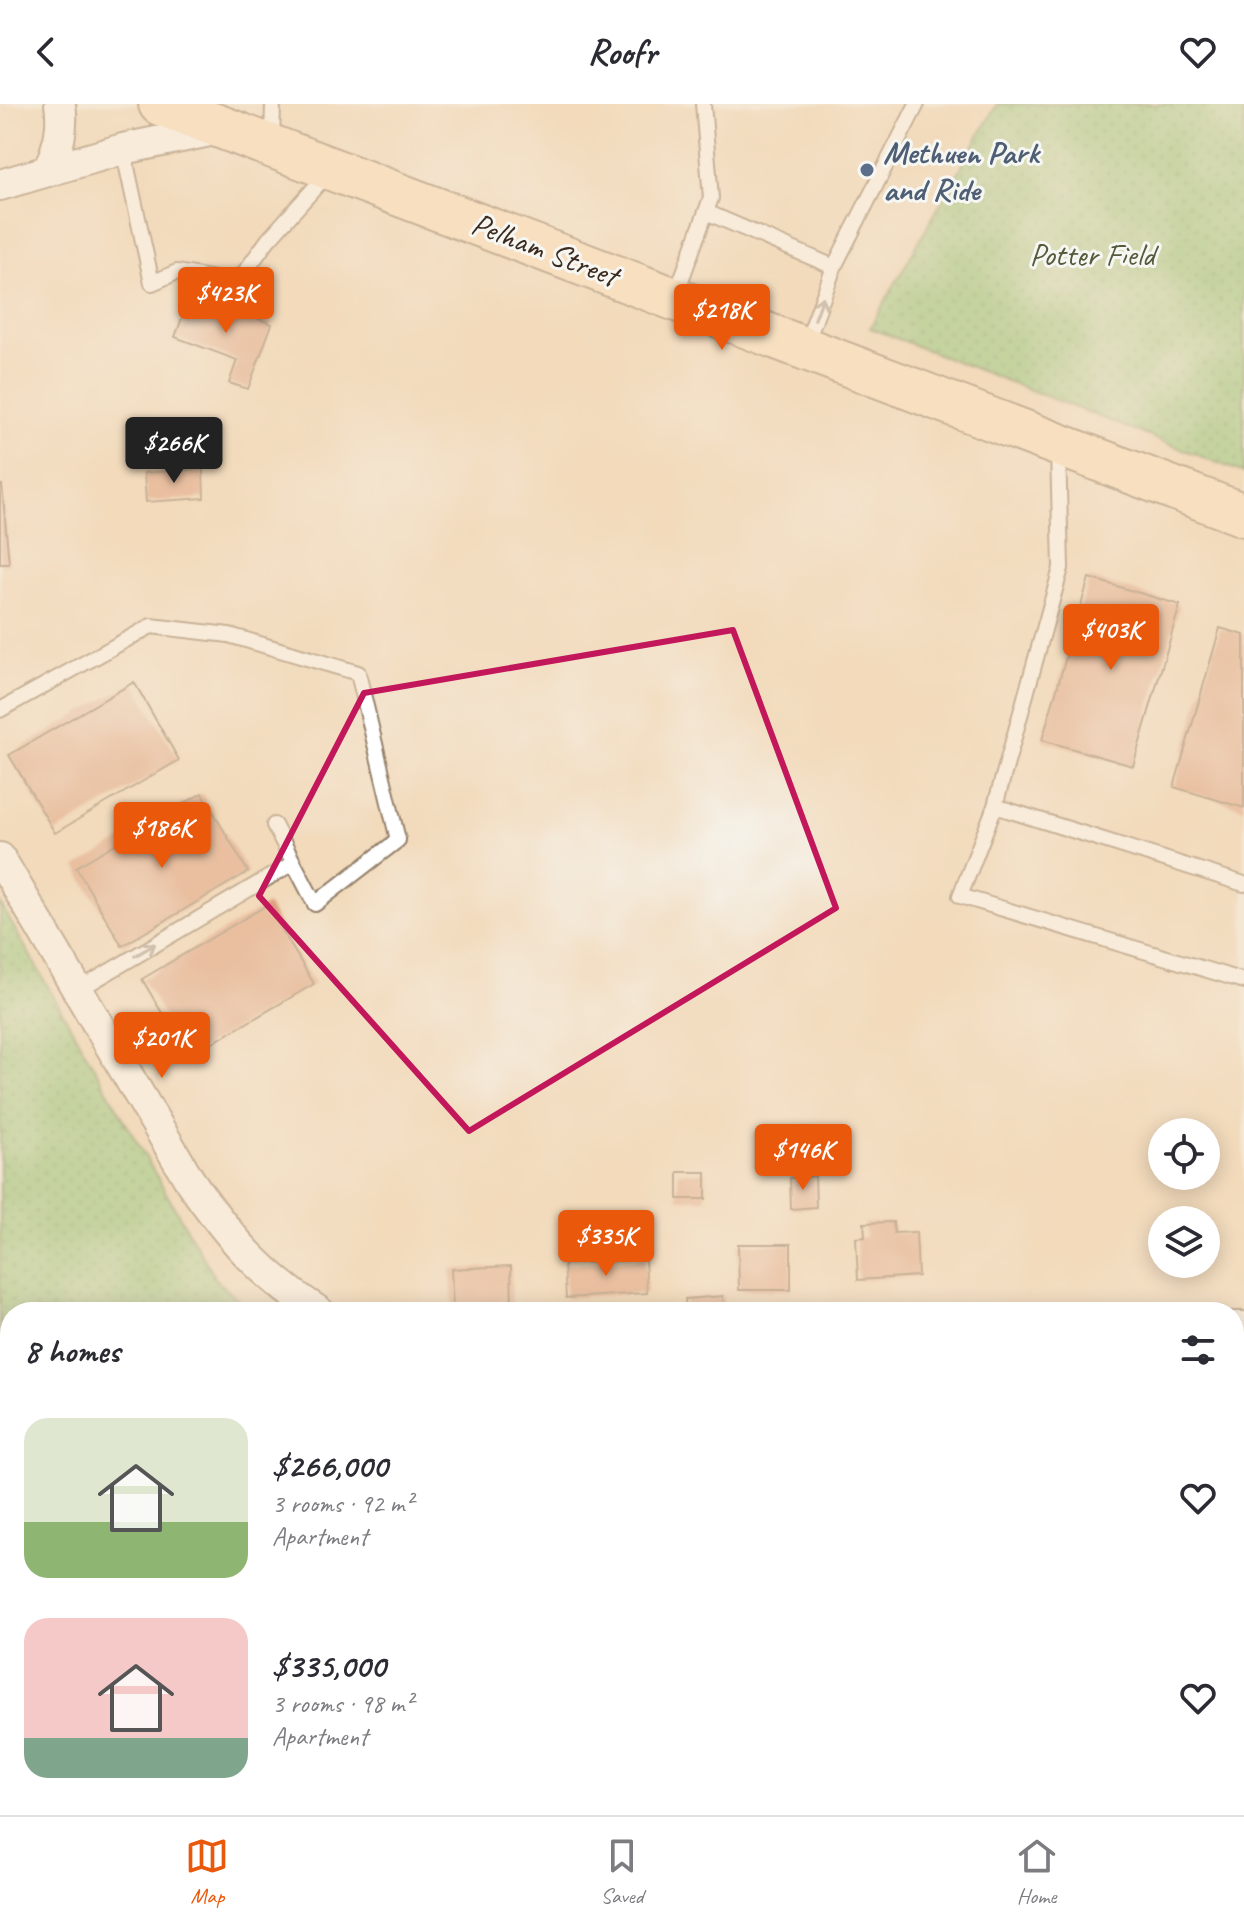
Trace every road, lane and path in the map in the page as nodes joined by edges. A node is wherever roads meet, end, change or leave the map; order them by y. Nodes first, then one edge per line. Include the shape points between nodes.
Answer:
1 (60, 104) edge
2 (160, 104) edge
3 (273, 104) edge
4 (703, 104) edge
5 (917, 104) edge
6 (224, 128) junction
7 (272, 146) junction
8 (123, 149) junction
9 (49, 169) junction
10 (332, 169) junction
11 (0, 185) edge
12 (706, 212) junction
13 (834, 267) junction
14 (675, 298) junction
15 (805, 348) junction
16 (1058, 444) junction
17 (1244, 515) edge
18 (0, 710) edge
19 (995, 806) junction
20 (274, 825) dead end
21 (0, 858) edge
22 (293, 863) junction
23 (1244, 884) edge
24 (1244, 981) edge
25 (78, 990) junction
26 (303, 1302) edge

1 - 9 street via 60,142
2 - 6 main road, Pelham Street
3 - 7 lane
4 - 12 lane via 711,198
5 - 13 lane
6 - 7 main road, Pelham Street
6 - 8 street
7 - 10 main road, Pelham Street
8 - 9 street
8 - 10 lane via 152,283 177,272 237,283
9 - 11 street
10 - 14 main road, Pelham Street
12 - 13 lane
12 - 14 lane
15 -> 13 lane
14 - 15 main road, Pelham Street
15 - 16 main road, Pelham Street
16 - 17 main road, Pelham Street
16 - 19 lane via 1061,568
18 - 22 lane via 151,626 229,635 358,673 398,840 315,904
19 - 23 lane
19 - 24 lane via 960,896
20 - 22 lane
21 - 25 street
25 -> 22 lane
25 - 26 street via 223,1228 244,1253

